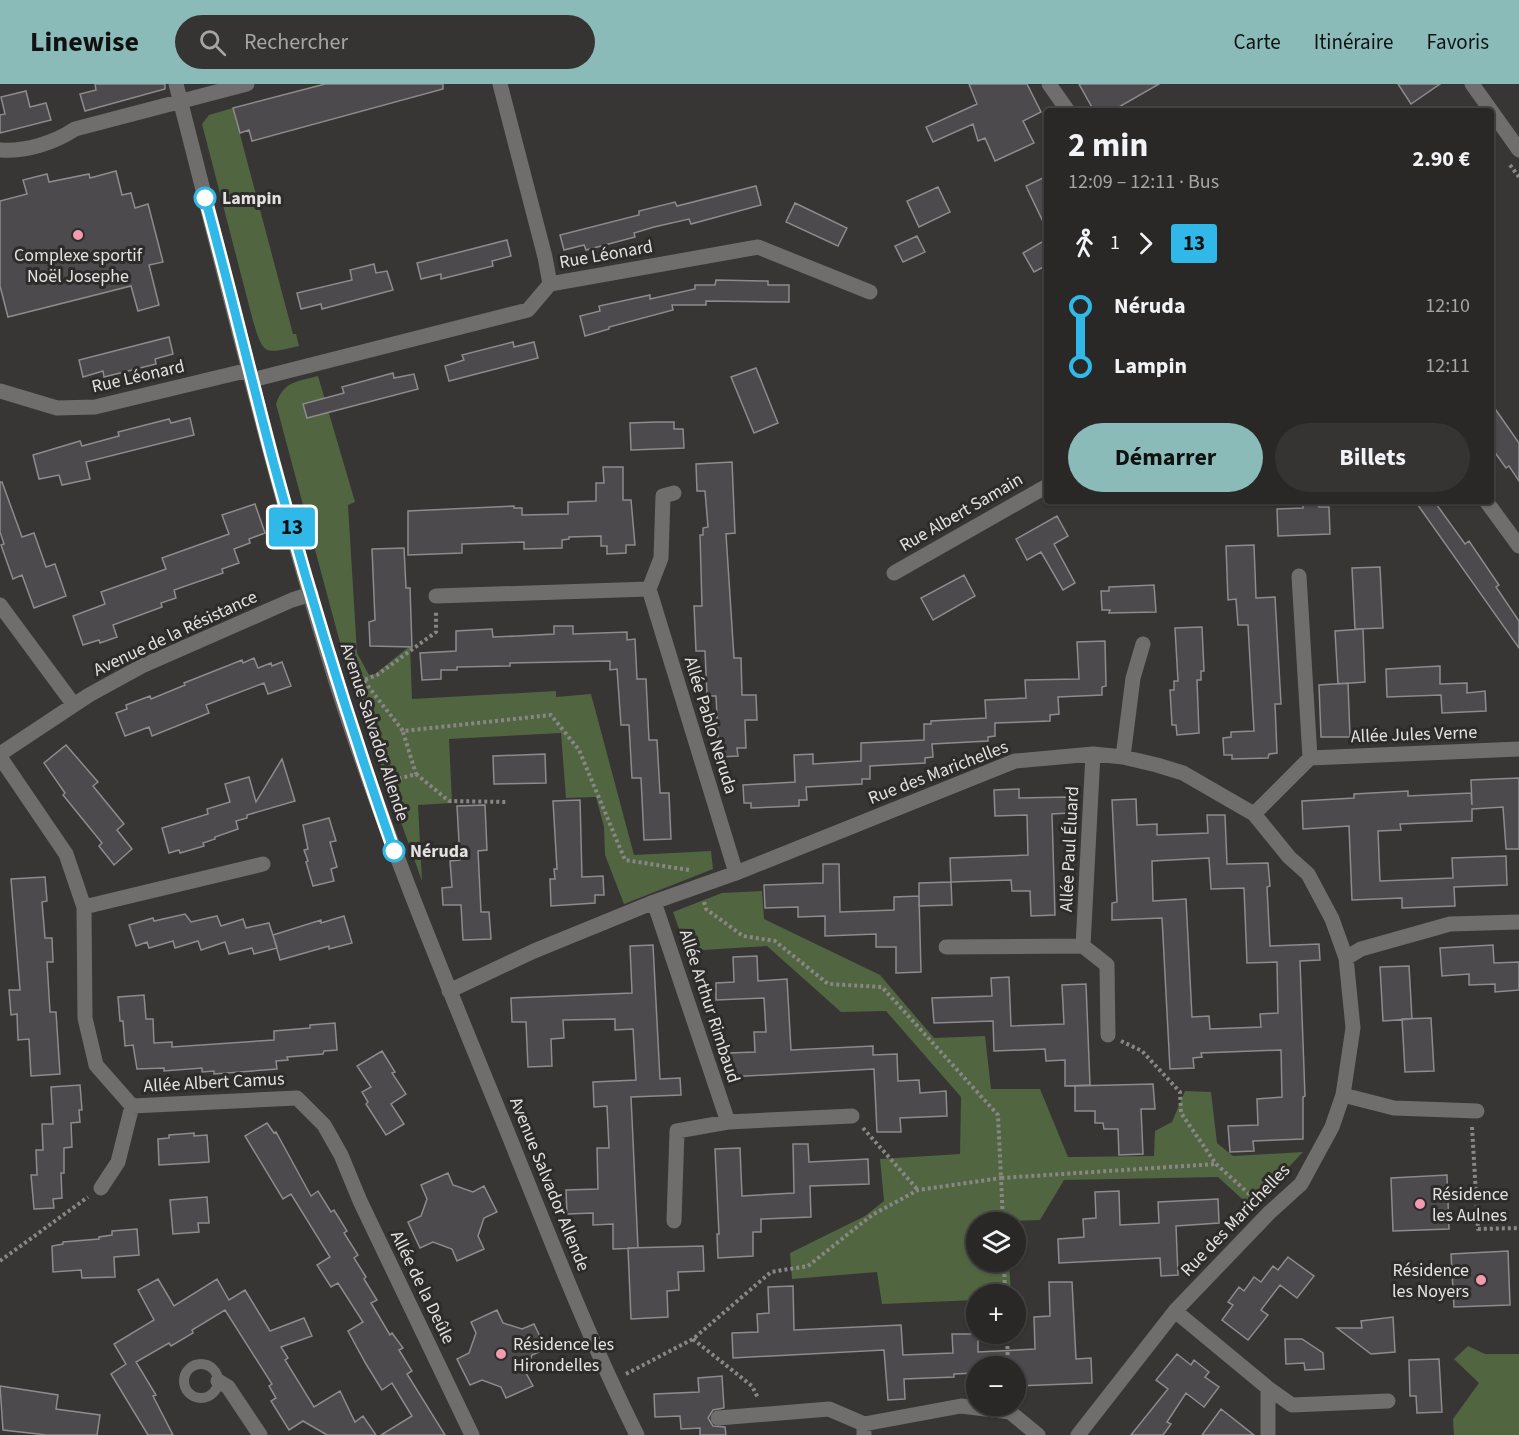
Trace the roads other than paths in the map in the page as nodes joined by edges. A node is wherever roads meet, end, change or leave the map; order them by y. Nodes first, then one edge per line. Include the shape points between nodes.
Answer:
1 (176, 84) edge
2 (247, 84) edge
3 (500, 84) edge
4 (1049, 84) edge
5 (1472, 84) edge
6 (180, 102) junction
7 (1066, 108) edge
8 (1489, 108) edge
9 (1494, 115) edge
10 (0, 150) edge
11 (1519, 150) edge
12 (550, 284) junction
13 (870, 292) dead end
14 (251, 375) junction
15 (0, 391) edge
16 (1044, 488) edge
17 (674, 493) dead end
18 (1488, 504) edge
19 (1519, 546) edge
20 (894, 573) dead end
21 (1299, 576) dead end
22 (649, 589) junction
23 (311, 594) junction
24 (436, 596) road end
25 (0, 605) edge
26 (1143, 644) dead end
27 (74, 705) junction
28 (1519, 749) edge
29 (1094, 754) junction
30 (0, 755) edge
31 (1123, 757) junction
32 (1311, 758) junction
33 (1254, 814) junction
34 (263, 864) dead end
35 (736, 873) junction
36 (654, 902) junction
37 (84, 906) junction
38 (1519, 921) edge
39 (1083, 946) junction
40 (946, 947) dead end
41 (1346, 958) junction
42 (449, 991) junction
43 (1108, 1035) road end
44 (1343, 1095) junction
45 (132, 1106) junction
46 (1474, 1111) road end
47 (852, 1116) road end
48 (728, 1122) junction
49 (341, 1155) joint
50 (101, 1188) road end
51 (674, 1221) dead end
52 (1175, 1311) junction
53 (218, 1381) dead end
54 (1268, 1388) junction
55 (1388, 1401) dead end
56 (718, 1418) dead end
57 (864, 1429) edge
58 (260, 1435) edge
59 (472, 1435) edge
60 (637, 1435) edge
61 (1038, 1435) edge
62 (1078, 1435) edge
63 (1268, 1435) edge

1 - 6 street, Avenue Salvador Allende
2 - 6 street
3 - 12 street
4 - 7 street
5 - 8 street
6 - 10 street via 75,129 60,139 15,151
6 - 14 street, Avenue Salvador Allende
9 - 11 street
12 - 13 street, Rue Léonard via 758,247
12 - 14 street, Rue Léonard via 528,310
14 - 15 street, Rue Léonard via 95,407 57,408
14 - 23 street, Avenue Salvador Allende
16 - 20 street, Rue Albert Samain
17 - 22 street via 663,496 661,558
18 - 19 street
21 - 32 street
22 - 24 street
22 - 35 street, Allée Pablo Neruda
23 - 27 street, Avenue de la Résistance via 142,666
23 - 42 street, Avenue Salvador Allende via 371,786
25 - 27 street
26 - 31 street via 1133,678
27 - 30 street, Avenue de la Résistance
28 - 32 street, Allée Jules Verne
29 - 31 street, Rue des Marichelles
29 - 35 street, Rue des Marichelles via 1015,761
29 - 39 street, Allée Paul Éluard
30 - 37 street, Allée Albert Camus via 66,854
31 - 33 street, Rue des Marichelles via 1183,773
32 - 33 street
33 - 41 street, Rue des Marichelles via 1308,874 1332,919
34 - 37 street
35 - 36 street, Rue des Marichelles
36 - 42 street, Rue des Marichelles via 507,962
36 - 48 street, Allée Arthur Rimbaud
37 - 45 street, Allée Albert Camus via 85,1018 96,1065
38 - 41 street via 1450,924 1361,949
39 - 40 street
39 - 43 street via 1107,965
41 - 44 street, Rue des Marichelles via 1353,1028
42 - 60 street, Avenue Salvador Allende via 554,1248
44 - 46 street via 1394,1108
44 - 52 street, Rue des Marichelles via 1332,1127 1301,1184
45 - 49 street, Allée Albert Camus via 297,1098 324,1125
45 - 50 street, Allée Albert Camus via 118,1161
47 - 48 street
48 - 51 street via 677,1131
49 - 59 street, Allée de la Deûle
52 - 54 street
52 - 62 street, Rue des Marichelles
53 - 58 street via 228,1387
54 - 55 street via 1292,1405
54 - 63 street
56 - 57 street via 829,1409
57 - 61 street via 961,1406 1010,1412

